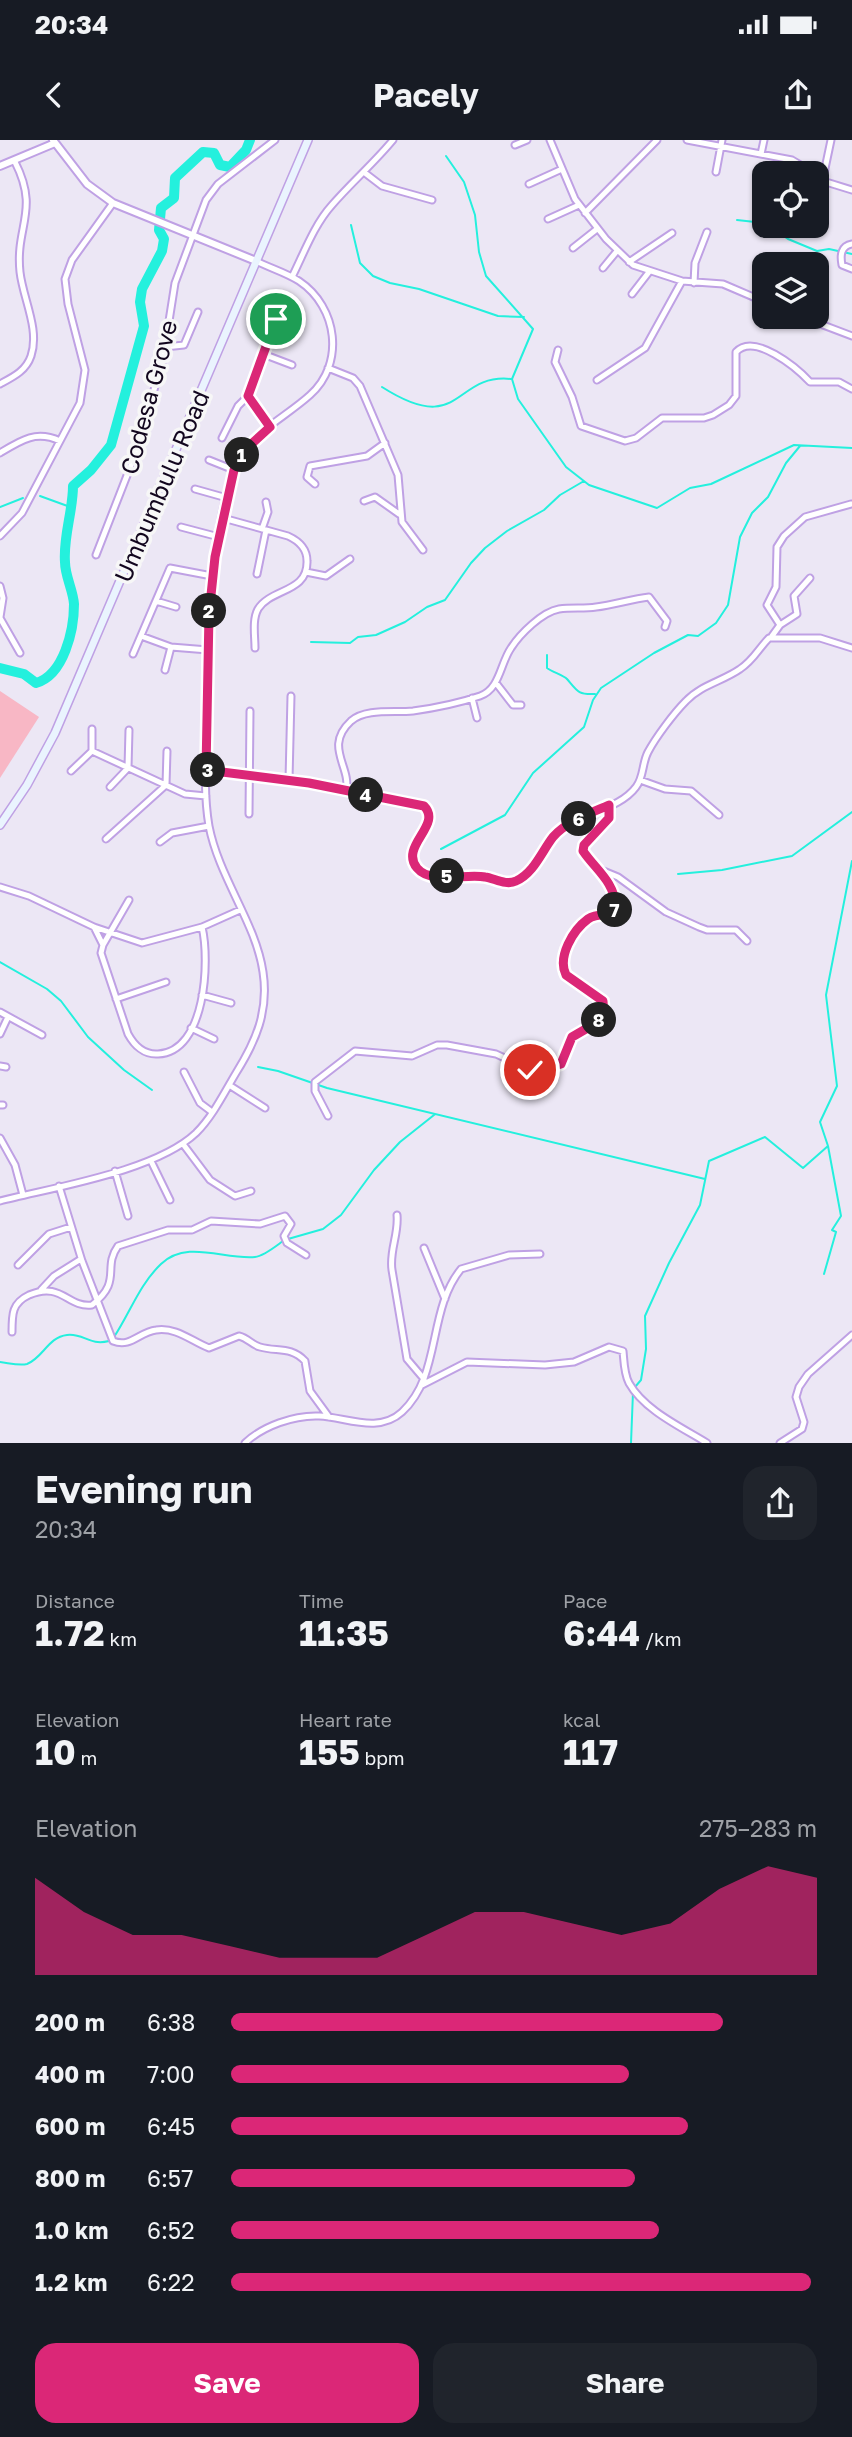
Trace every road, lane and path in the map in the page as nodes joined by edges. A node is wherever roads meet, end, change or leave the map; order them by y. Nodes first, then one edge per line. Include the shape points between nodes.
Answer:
1 (275, 140) edge
2 (308, 140) edge
3 (393, 140) edge
4 (527, 140) edge
5 (550, 140) edge
6 (647, 140) edge
7 (657, 140) edge
8 (687, 140) edge
9 (764, 140) edge
10 (831, 140) edge
11 (54, 141) edge
12 (722, 143) edge
13 (515, 145) dead end
14 (645, 150) junction
15 (761, 154) junction
16 (793, 161) edge
17 (823, 161) edge
18 (15, 162) junction
19 (0, 166) edge
20 (562, 169) junction
21 (716, 172) dead end
22 (365, 173) junction
23 (829, 183) edge
24 (529, 184) dead end
25 (852, 190) edge
26 (432, 200) dead end
27 (113, 202) junction
28 (579, 205) junction
29 (585, 214) junction
30 (548, 219) dead end
31 (597, 229) junction
32 (706, 232) dead end
33 (672, 233) dead end
34 (193, 236) junction
35 (852, 244) edge
36 (573, 248) dead end
37 (617, 251) junction
38 (256, 261) junction
39 (629, 262) junction
40 (603, 268) dead end
41 (852, 269) edge
42 (649, 272) junction
43 (292, 277) junction
44 (682, 281) junction
45 (694, 282) junction
46 (632, 295) dead end
47 (752, 297) edge
48 (198, 312) dead end
49 (829, 327) edge
50 (300, 328) dead end
51 (852, 336) edge
52 (165, 347) junction
53 (558, 350) dead end
54 (263, 354) junction
55 (292, 365) dead end
56 (328, 368) junction
57 (597, 380) dead end
58 (0, 384) edge
59 (852, 389) edge
60 (248, 396) junction
61 (270, 427) junction
62 (222, 439) dead end
63 (60, 441) junction
64 (386, 443) junction
65 (0, 453) edge
66 (209, 460) dead end
67 (234, 470) junction
68 (315, 484) dead end
69 (195, 489) dead end
70 (227, 498) junction
71 (266, 502) dead end
72 (364, 502) dead end
73 (851, 504) edge
74 (400, 514) junction
75 (223, 518) junction
76 (181, 527) dead end
77 (264, 530) junction
78 (0, 536) edge
79 (219, 537) junction
80 (423, 550) dead end
81 (96, 555) dead end
82 (350, 559) dead end
83 (306, 572) junction
84 (257, 574) dead end
85 (212, 576) junction
86 (810, 578) dead end
87 (0, 586) edge
88 (156, 601) junction
89 (176, 607) dead end
90 (0, 618) edge
91 (780, 625) junction
92 (665, 627) dead end
93 (141, 636) junction
94 (772, 636) junction
95 (171, 647) junction
96 (255, 648) dead end
97 (852, 648) edge
98 (208, 650) junction
99 (20, 653) dead end
100 (133, 654) dead end
101 (165, 670) dead end
102 (496, 682) junction
103 (291, 696) dead end
104 (472, 698) junction
105 (521, 705) dead end
106 (250, 712) dead end
107 (477, 718) dead end
108 (92, 729) dead end
109 (129, 730) dead end
110 (92, 751) junction
111 (167, 751) dead end
112 (128, 768) junction
113 (206, 770) junction
114 (71, 771) dead end
115 (248, 775) junction
116 (289, 780) junction
117 (640, 780) junction
118 (166, 785) junction
119 (110, 787) dead end
120 (346, 791) junction
121 (205, 796) junction
122 (609, 805) junction
123 (249, 814) dead end
124 (719, 815) dead end
125 (0, 825) edge
126 (209, 826) junction
127 (106, 839) dead end
128 (160, 842) dead end
129 (601, 870) junction
130 (0, 887) edge
131 (130, 900) dead end
132 (240, 910) junction
133 (94, 927) junction
134 (202, 927) junction
135 (112, 932) junction
136 (747, 941) dead end
137 (103, 945) junction
138 (166, 982) dead end
139 (202, 996) junction
140 (116, 999) junction
141 (230, 1003) dead end
142 (0, 1012) edge
143 (8, 1017) junction
144 (191, 1028) junction
145 (0, 1034) edge
146 (42, 1035) dead end
147 (214, 1039) dead end
148 (184, 1072) dead end
149 (229, 1085) junction
150 (265, 1108) dead end
151 (212, 1112) junction
152 (328, 1116) dead end
153 (0, 1138) edge
154 (183, 1144) junction
155 (151, 1161) junction
156 (115, 1171) junction
157 (59, 1186) junction
158 (251, 1191) dead end
159 (23, 1195) junction
160 (170, 1200) dead end
161 (0, 1201) edge
162 (397, 1215) dead end
163 (128, 1216) dead end
164 (71, 1227) junction
165 (424, 1248) dead end
166 (541, 1254) dead end
167 (306, 1255) dead end
168 (81, 1259) junction
169 (18, 1265) dead end
170 (41, 1290) junction
171 (445, 1299) junction
172 (96, 1302) junction
173 (12, 1332) dead end
174 (852, 1335) edge
175 (423, 1382) junction
176 (329, 1417) junction
177 (245, 1443) edge
178 (707, 1443) edge
179 (780, 1443) edge

1 - 34 street, Codesa Grove via 214,189
2 - 38 main road, Umbumbulu Road
3 - 22 street
4 - 13 street
5 - 20 street
6 - 14 street
7 - 14 street
8 - 12 street
9 - 15 street
10 - 17 street
11 - 18 street
11 - 27 street via 87,184
12 - 15 street
12 - 21 street
14 - 29 street
15 - 16 street
18 - 19 street
18 - 58 street via 28,193 19,264 33,347 26,366
20 - 24 street
20 - 28 street
22 - 26 street via 382,187
22 - 43 street via 326,212
23 - 25 street
27 - 34 street
27 - 63 street via 67,272 66,296 85,377 80,403
28 - 29 street
28 - 30 street
29 - 31 street
31 - 36 street
31 - 37 street
32 - 45 street
33 - 39 street
34 - 38 street
34 - 52 street, Codesa Grove via 175,283
35 - 41 street via 846,245 841,258 842,265
37 - 39 street
37 - 40 street
38 - 43 street
38 - 125 main road, Umbumbulu Road via 55,733
39 - 42 street
42 - 44 street
42 - 46 street
43 - 56 street via 314,294 327,313 333,340
44 - 45 street
44 - 57 street via 645,348
45 - 47 street via 723,284
48 - 52 street via 184,345
49 - 51 street
50 - 54 street via 274,318
52 - 81 street, Codesa Grove via 125,482
53 - 59 street via 555,362 581,426 621,440 636,438 662,418 704,418 729,405 736,392 736,352 744,345 754,345 786,361 810,382 839,382
54 - 55 street
54 - 60 street
56 - 61 street via 313,392
56 - 64 street via 357,381
60 - 61 street
60 - 62 street
61 - 67 street via 248,447
63 - 65 street via 29,436
63 - 78 street via 22,513
64 - 68 street via 367,456 310,466 307,477
64 - 74 street via 400,482
66 - 67 street
67 - 70 street
69 - 70 street
70 - 75 street
71 - 77 street
72 - 74 street via 375,497
73 - 91 street via 805,517 779,543 776,587 767,606
74 - 80 street via 404,527
75 - 77 street
75 - 79 street
76 - 79 street
77 - 83 street via 301,544 307,557
77 - 84 street
79 - 85 street
82 - 83 street via 326,576
83 - 96 street via 293,587 259,607
85 - 88 street via 171,567
85 - 98 street
86 - 91 street via 794,596 797,614
87 - 90 street
88 - 89 street
88 - 93 street
90 - 99 street
91 - 94 street
92 - 102 street via 667,621 649,597 594,608 552,610 513,645
93 - 95 street
93 - 100 street
94 - 97 street via 820,638
94 - 117 street via 744,666 685,701 648,753
95 - 98 street
95 - 101 street
98 - 113 street
102 - 104 street via 487,693
102 - 105 street via 513,705
103 - 116 street
104 - 107 street
104 - 120 street via 363,715 351,721 342,733 338,754 347,778
106 - 115 street
108 - 110 street
109 - 112 street
110 - 112 street
110 - 114 street
111 - 118 street
112 - 118 street
112 - 119 street
113 - 115 street
113 - 121 street
115 - 116 street
115 - 123 street
116 - 120 street
117 - 122 street via 633,791
117 - 124 street via 665,789 691,791
118 - 121 street
118 - 127 street
120 - 122 street via 426,808 429,818 412,858 421,872 514,882 543,855 552,838
121 - 126 street
122 - 129 street via 609,818 583,848
126 - 128 street via 172,833
126 - 132 street
129 - 136 street via 666,912 707,930 736,930
129 - 152 street via 613,890 615,911 587,920 562,965 566,975 603,1001 604,1015 572,1037 561,1064 530,1070 496,1054 447,1045 412,1056 355,1051 315,1082
130 - 133 street
131 - 135 street
132 - 134 street
132 - 149 street via 261,962 264,1004 256,1039
133 - 135 street
133 - 137 street
134 - 135 street via 147,943
134 - 139 street via 207,961
135 - 137 street
137 - 140 street via 102,958
138 - 140 street
139 - 141 street
139 - 144 street
140 - 144 street via 131,1039 148,1052 176,1049
142 - 143 street
143 - 145 street
143 - 146 street
144 - 147 street
148 - 151 street via 197,1099
149 - 150 street
149 - 151 street
151 - 154 street
153 - 159 street via 15,1165
154 - 155 street
154 - 158 street via 215,1184 235,1196
155 - 156 street
155 - 160 street
156 - 157 street
156 - 163 street
157 - 159 street
157 - 164 street
159 - 161 street
162 - 175 street via 392,1270 407,1359
164 - 168 street
164 - 169 street via 49,1234
165 - 171 street
166 - 171 street via 509,1255 466,1267
167 - 172 street via 287,1243 291,1224 285,1216 260,1224 218,1221 192,1230 169,1230 118,1246 111,1282
168 - 170 street
168 - 172 street
170 - 172 street via 53,1290 87,1306
170 - 173 street via 17,1302
171 - 175 street
172 - 176 street via 116,1342 128,1343 162,1330 188,1336 209,1348 239,1336 261,1347 297,1353 308,1366 310,1391
174 - 179 street via 803,1380 796,1397 802,1429
175 - 176 street via 411,1403 388,1421 347,1422
175 - 178 street via 467,1362 574,1362 613,1346 623,1351 628,1381 636,1392 662,1415
176 - 177 street via 303,1416 258,1431

